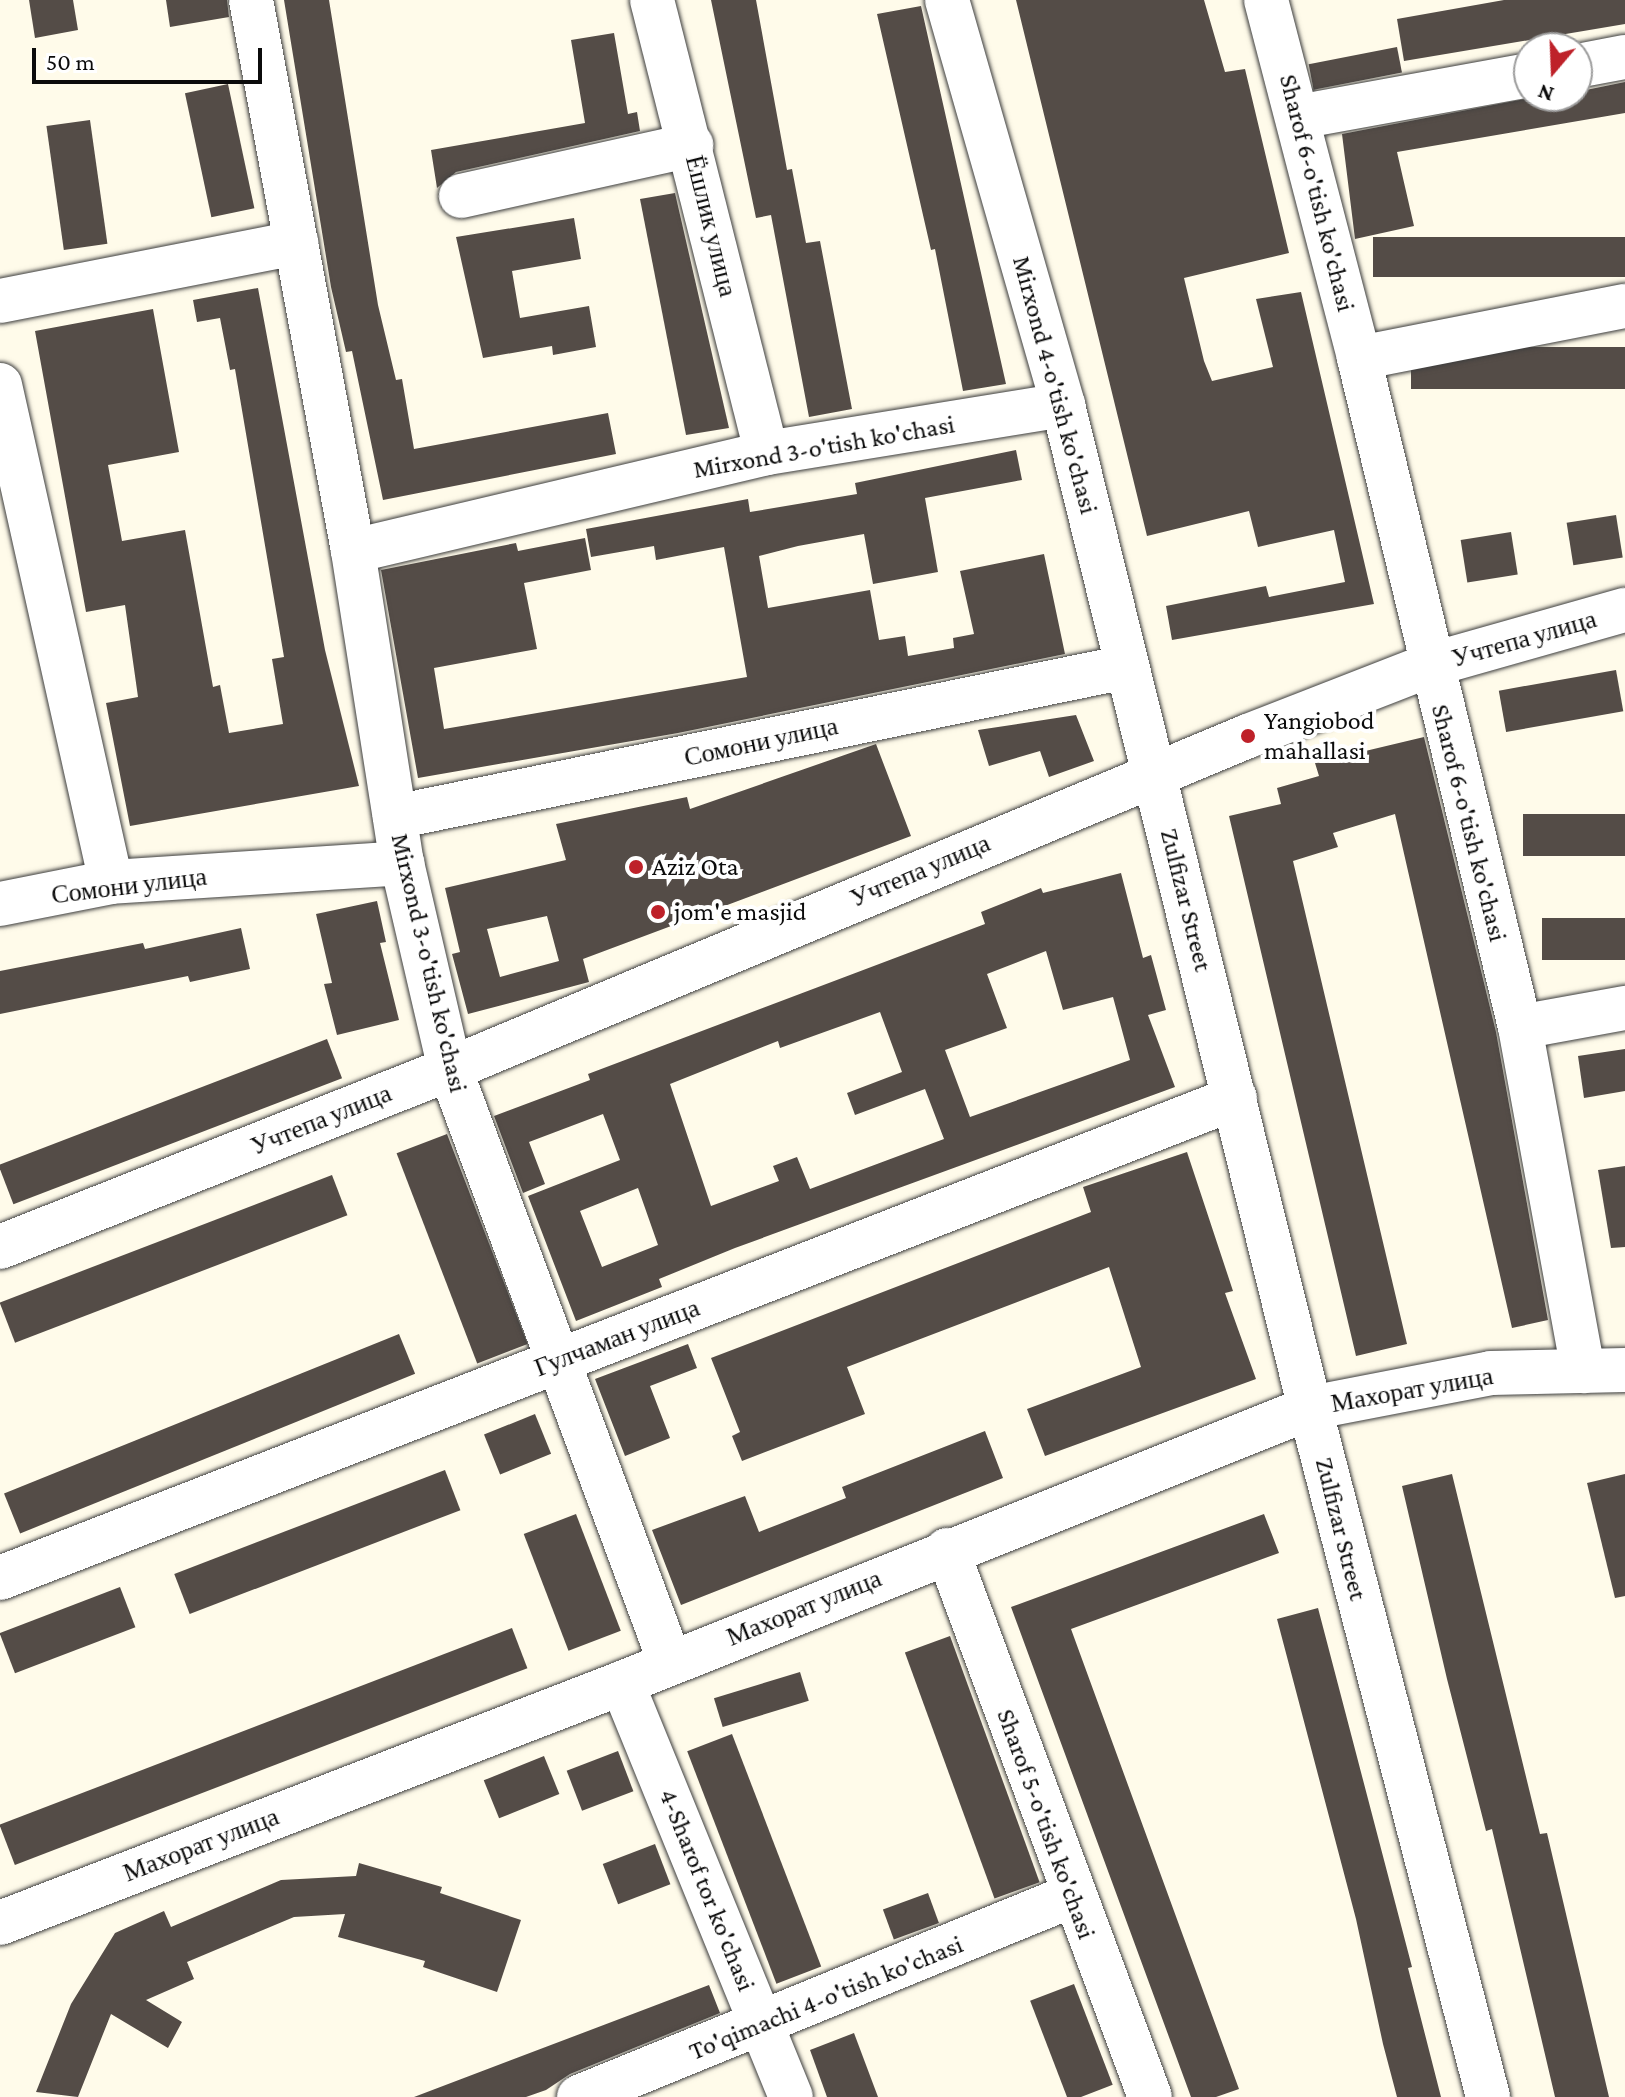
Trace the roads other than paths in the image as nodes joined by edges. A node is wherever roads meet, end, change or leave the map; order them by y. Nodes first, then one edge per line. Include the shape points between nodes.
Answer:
1 (251, 0) edge
2 (652, 0) edge
3 (947, 0) edge
4 (1266, 0) edge
5 (1625, 57) edge
6 (1593, 63) edge
7 (1513, 78) edge
8 (1298, 117) junction
9 (691, 145) junction
10 (461, 196) dead end
11 (296, 243) junction
12 (0, 301) edge
13 (1625, 306) edge
14 (1359, 358) junction
15 (0, 385) edge
16 (1063, 405) junction
17 (767, 453) junction
18 (353, 551) junction
19 (1625, 610) edge
20 (1430, 665) junction
21 (1126, 667) junction
22 (1155, 773) junction
23 (395, 817) junction
24 (402, 863) junction
25 (111, 882) junction
26 (0, 904) edge
27 (1625, 1008) edge
28 (1520, 1027) junction
29 (450, 1069) junction
30 (1235, 1098) junction
31 (0, 1247) edge
32 (555, 1362) junction
33 (1604, 1370) edge
34 (1310, 1408) junction
35 (947, 1550) junction
36 (0, 1578) edge
37 (670, 1662) junction
38 (622, 1683) junction
39 (1071, 1896) junction
40 (0, 1923) edge
41 (763, 2026) junction
42 (579, 2097) edge
43 (791, 2097) edge
44 (1150, 2097) edge
45 (1488, 2097) edge

1 - 11 street, Mirxond 3-o'tish ko'chasi
2 - 9 street, Ёшлик улица
3 - 16 street, Mirxond 4-o'tish ko'chasi
4 - 8 street, Sharof 6-o'tish ko'chasi
5 - 6 street
7 - 8 street
8 - 14 street, Sharof 6-o'tish ko'chasi
9 - 10 street
9 - 17 street, Ёшлик улица
11 - 12 street
11 - 18 street, Mirxond 3-o'tish ko'chasi
13 - 14 street
14 - 20 street, Sharof 6-o'tish ko'chasi
15 - 25 street
16 - 17 street, Mirxond 3-o'tish ko'chasi
16 - 21 street, Mirxond 4-o'tish ko'chasi
17 - 18 street, Mirxond 3-o'tish ko'chasi
18 - 23 street, Mirxond 3-o'tish ko'chasi
19 - 20 street, Учтепа улица
20 - 22 street, Учтепа улица
20 - 28 street, Sharof 6-o'tish ko'chasi
21 - 22 street, Mirxond 4-o'tish ko'chasi
21 - 23 street, Сомони улица
22 - 29 street, Учтепа улица
22 - 30 street, Zulfizar Street
23 - 24 street, Mirxond 3-o'tish ko'chasi
24 - 25 street, Сомони улица
24 - 29 street, Mirxond 3-o'tish ko'chasi
25 - 26 street, Сомони улица
27 - 28 street
28 - 33 street, Sharof 6-o'tish ko'chasi
29 - 31 street, Учтепа улица
29 - 32 street, Mirxond 3-o'tish ko'chasi
30 - 32 street, Гулчаман улица
30 - 34 street, Zulfizar Street
32 - 36 street, Гулчаман улица
32 - 37 street
33 - 34 street, Махорат улица via 1491,1373
34 - 35 street, Махорат улица
34 - 45 street, Zulfizar Street
35 - 37 street, Махорат улица
35 - 39 street, Sharof 5-o'tish ko'chasi
37 - 38 street, Махорат улица
38 - 40 street, Махорат улица
38 - 41 street, 4-Sharof tor ko'chasi
39 - 41 street, To'qimachi 4-o'tish ko'chasi
39 - 44 street, Sharof 5-o'tish ko'chasi
41 - 42 street, To'qimachi 4-o'tish ko'chasi
41 - 43 street, 4-Sharof tor ko'chasi

